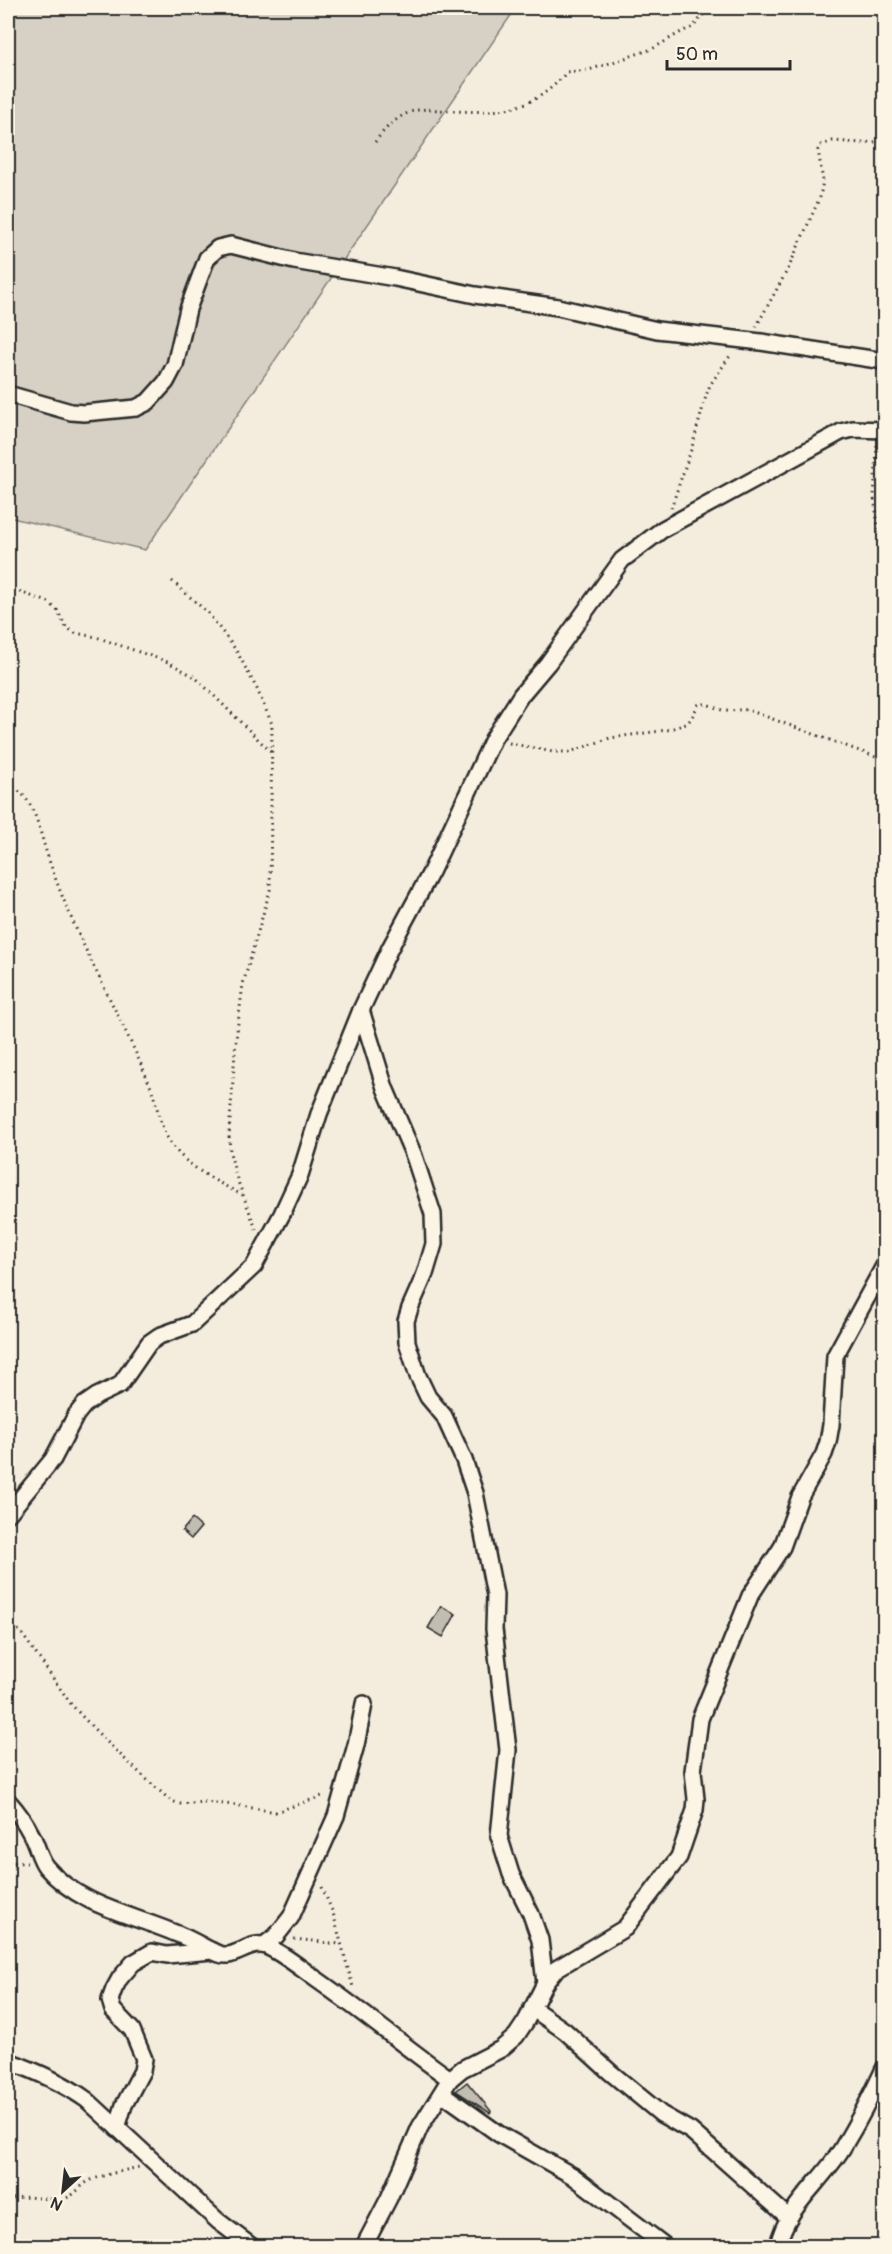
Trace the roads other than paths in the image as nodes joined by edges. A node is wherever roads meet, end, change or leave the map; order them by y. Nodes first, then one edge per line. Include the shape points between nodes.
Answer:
1 (885, 361) edge
2 (8, 394) edge
3 (879, 429) edge
4 (361, 1010) junction
5 (885, 1266) edge
6 (8, 1514) edge
7 (364, 1704) dead end
8 (8, 1801) edge
9 (264, 1945) junction
10 (212, 1951) junction
11 (545, 1983) junction
12 (532, 2008) junction
13 (8, 2061) edge
14 (883, 2074) edge
15 (450, 2079) junction
16 (442, 2094) junction
17 (117, 2128) junction
18 (788, 2217) junction
19 (251, 2247) edge
20 (364, 2247) edge
21 (665, 2247) edge
22 (778, 2247) edge

1 - 2 street via 657,330 548,305 294,261 231,245 218,248 207,258 188,309 175,365 148,402 136,408 84,413
3 - 4 street via 841,432 663,529 621,560 521,695 494,739
4 - 6 street via 319,1114 300,1174 254,1266 192,1324 149,1343 120,1385 84,1406 52,1459
4 - 11 street via 385,1088 433,1214 434,1244 406,1321 407,1342 418,1376 428,1397 444,1416 476,1493 495,1595 494,1629 508,1750 500,1836 511,1874 540,1940
5 - 11 street via 836,1352 831,1425 824,1454 800,1497 782,1547 750,1596 700,1719 693,1772 695,1810 679,1857 625,1928 556,1970
7 - 9 street via 336,1816 291,1917
8 - 10 street via 32,1835 44,1865 61,1883 85,1899 181,1935
9 - 10 street via 224,1955
9 - 15 street
10 - 17 street via 153,1952 133,1963 120,1978 110,2000 112,2010 132,2030 144,2059
11 - 12 street
12 - 15 street via 516,2036 501,2049
12 - 18 street via 565,2031 661,2114 691,2131
13 - 17 street via 67,2086
14 - 18 street via 844,2146
15 - 16 street
16 - 20 street via 420,2127
16 - 21 street via 499,2134 573,2176
17 - 19 street
18 - 22 street

